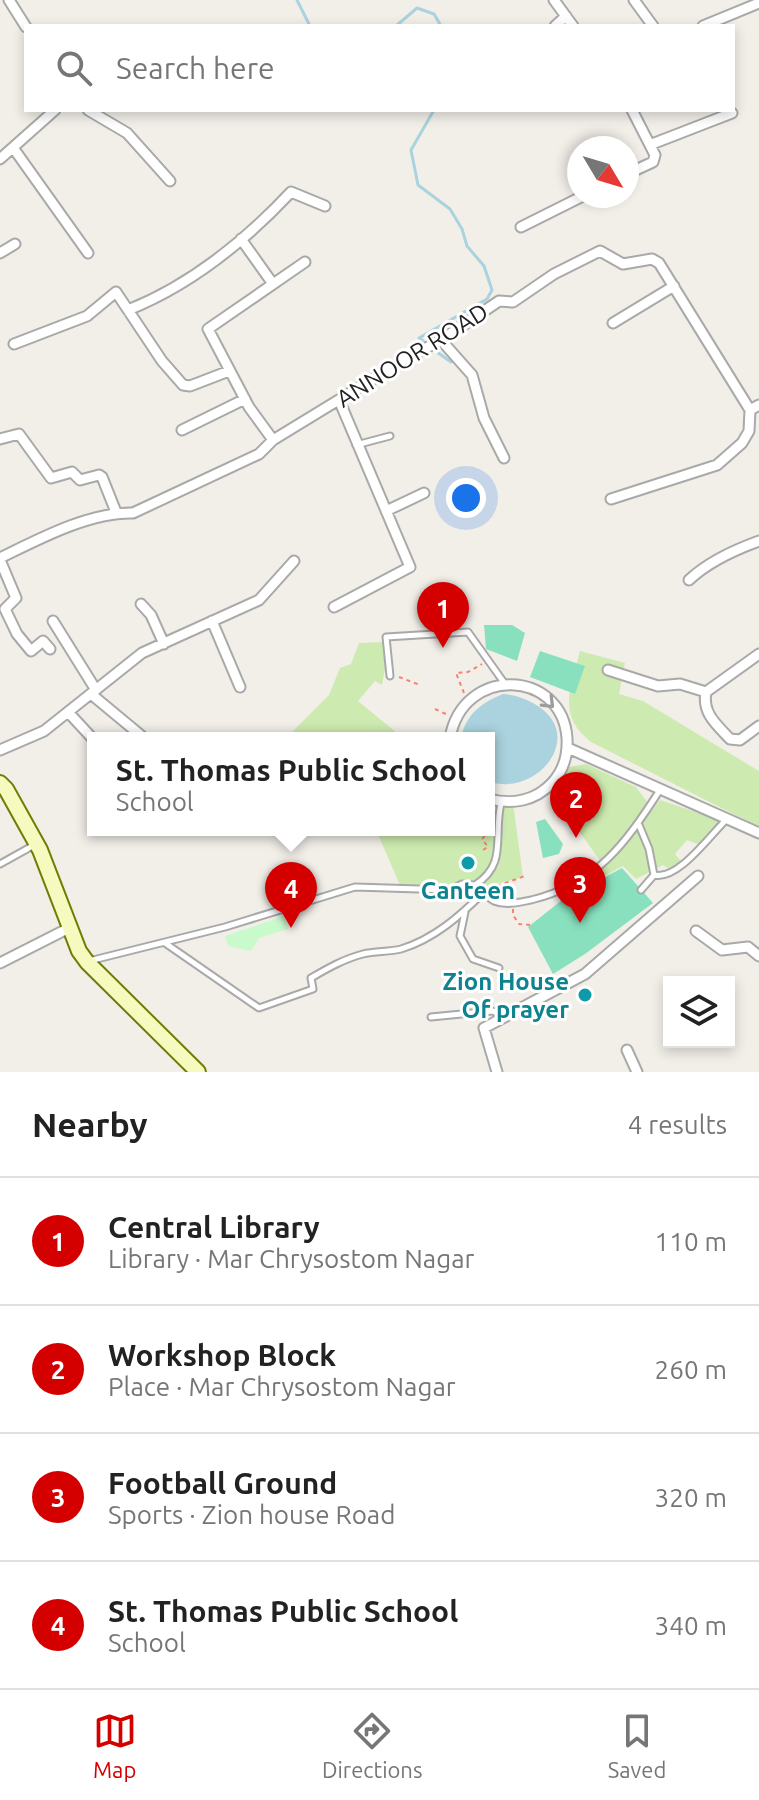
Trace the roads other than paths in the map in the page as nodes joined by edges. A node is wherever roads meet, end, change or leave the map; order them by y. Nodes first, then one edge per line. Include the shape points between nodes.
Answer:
1 (9, 0) edge
2 (554, 0) edge
3 (634, 0) edge
4 (759, 3) edge
5 (566, 16) junction
6 (24, 24) edge
7 (557, 24) edge
8 (572, 24) edge
9 (652, 24) edge
10 (708, 24) edge
11 (53, 112) edge
12 (91, 112) edge
13 (633, 112) edge
14 (732, 113) dead end
15 (717, 114) edge
16 (652, 144) junction
17 (14, 149) junction
18 (0, 159) edge
19 (639, 168) edge
20 (170, 181) dead end
21 (567, 204) edge
22 (325, 206) dead end
23 (521, 227) dead end
24 (241, 239) junction
25 (15, 244) dead end
26 (0, 253) edge
27 (88, 253) dead end
28 (305, 262) dead end
29 (273, 284) junction
30 (674, 286) junction
31 (128, 310) junction
32 (613, 323) dead end
33 (441, 340) junction
34 (14, 344) dead end
35 (229, 371) junction
36 (245, 399) junction
37 (339, 400) junction
38 (754, 407) edge
39 (182, 430) dead end
40 (390, 436) dead end
41 (0, 439) edge
42 (273, 440) junction
43 (356, 445) junction
44 (504, 458) dead end
45 (424, 493) dead end
46 (611, 499) dead end
47 (386, 511) junction
48 (116, 512) junction
49 (759, 541) edge
50 (0, 559) edge
51 (294, 561) dead end
52 (689, 580) dead end
53 (141, 604) dead end
54 (334, 607) dead end
55 (53, 621) dead end
56 (212, 621) junction
57 (164, 644) junction
58 (50, 649) dead end
59 (759, 654) edge
60 (608, 670) dead end
61 (390, 676) road end
62 (505, 684) junction
63 (240, 687) dead end
64 (94, 692) junction
65 (706, 692) junction
66 (68, 712) junction
67 (759, 726) edge
68 (137, 732) edge
69 (452, 732) edge
70 (87, 733) edge
71 (568, 748) junction
72 (0, 750) edge
73 (661, 789) junction
74 (3, 790) edge
75 (495, 801) edge
76 (501, 803) junction
77 (728, 819) junction
78 (638, 824) junction
79 (759, 833) edge
80 (497, 841) junction
81 (37, 844) junction
82 (486, 849) road end
83 (0, 864) edge
84 (654, 875) junction
85 (698, 876) dead end
86 (475, 885) junction
87 (641, 890) dead end
88 (486, 894) junction
89 (466, 910) junction
90 (71, 927) junction
91 (696, 931) dead end
92 (163, 942) junction
93 (759, 956) edge
94 (87, 962) junction
95 (0, 963) edge
96 (499, 968) dead end
97 (507, 1016) junction
98 (431, 1017) dead end
99 (627, 1050) dead end
100 (198, 1072) edge
101 (497, 1072) edge
102 (637, 1072) edge

1 - 6 street
2 - 5 street
3 - 9 street
4 - 10 street
5 - 7 street
5 - 8 street
11 - 17 street
12 - 20 street via 127,133
13 - 16 street
14 - 15 street
15 - 16 street
16 - 19 street via 653,162
17 - 18 street
17 - 27 street
21 - 23 street
22 - 24 street via 291,192
24 - 29 street
24 - 31 street via 192,278
25 - 26 street
28 - 29 street
29 - 35 street via 208,329
30 - 32 street
30 - 33 street, ANNOOR ROAD via 652,259 623,264 600,251 513,302 499,301
30 - 38 street, ANNOOR ROAD
31 - 34 street via 116,292 87,316
31 - 35 street via 183,385
33 - 37 street, ANNOOR ROAD
33 - 44 street via 472,375 484,418
35 - 36 street
36 - 39 street
36 - 42 street
37 - 42 street, ANNOOR ROAD
37 - 43 street
38 - 46 street via 742,443 717,465
40 - 43 lane
41 - 48 street via 19,434 51,478 72,472 80,480 102,477
42 - 48 street, ANNOOR ROAD via 259,454 133,513
43 - 47 street
45 - 47 street
47 - 54 street via 410,567
48 - 50 street, ANNOOR ROAD via 46,535
49 - 52 street via 732,551
50 - 58 street via 16,598 5,609 17,634 31,651 43,641
51 - 56 street via 259,600
53 - 57 street
55 - 64 street
56 - 57 street
56 - 63 street
57 - 64 street via 142,653
59 - 65 street
60 - 65 street via 658,686 680,684
61 - 62 lane via 386,637 468,632
62 - 69 street via 487,688 467,702
62 -> 71 street via 521,685 551,701 561,715
64 - 66 street
64 - 68 street
65 - 67 street via 705,711 730,739 740,740
66 - 70 street
66 - 72 street via 44,731
71 - 73 street
71 - 76 street via 561,770 546,789 533,798
73 - 77 street
73 - 78 lane
74 - 81 street
75 - 76 street
76 - 80 lane
77 - 79 street
77 - 84 lane via 687,862 660,877
78 - 84 lane
78 - 88 lane via 587,878 566,890 513,904
80 - 82 lane
80 - 86 lane via 497,863
81 - 83 lane
81 - 90 street
84 - 87 lane
85 - 97 street via 585,974
86 - 88 lane
86 - 92 lane via 451,890 355,887
88 - 89 lane
89 - 92 lane via 430,936 330,966 311,978 313,989 259,1008
89 - 96 lane via 460,936 473,959
90 - 94 street
90 - 95 street
91 - 93 street via 722,950 748,947
92 - 94 lane
94 - 100 street
97 - 98 lane via 492,1011
97 - 101 street via 484,1028
99 - 102 street

